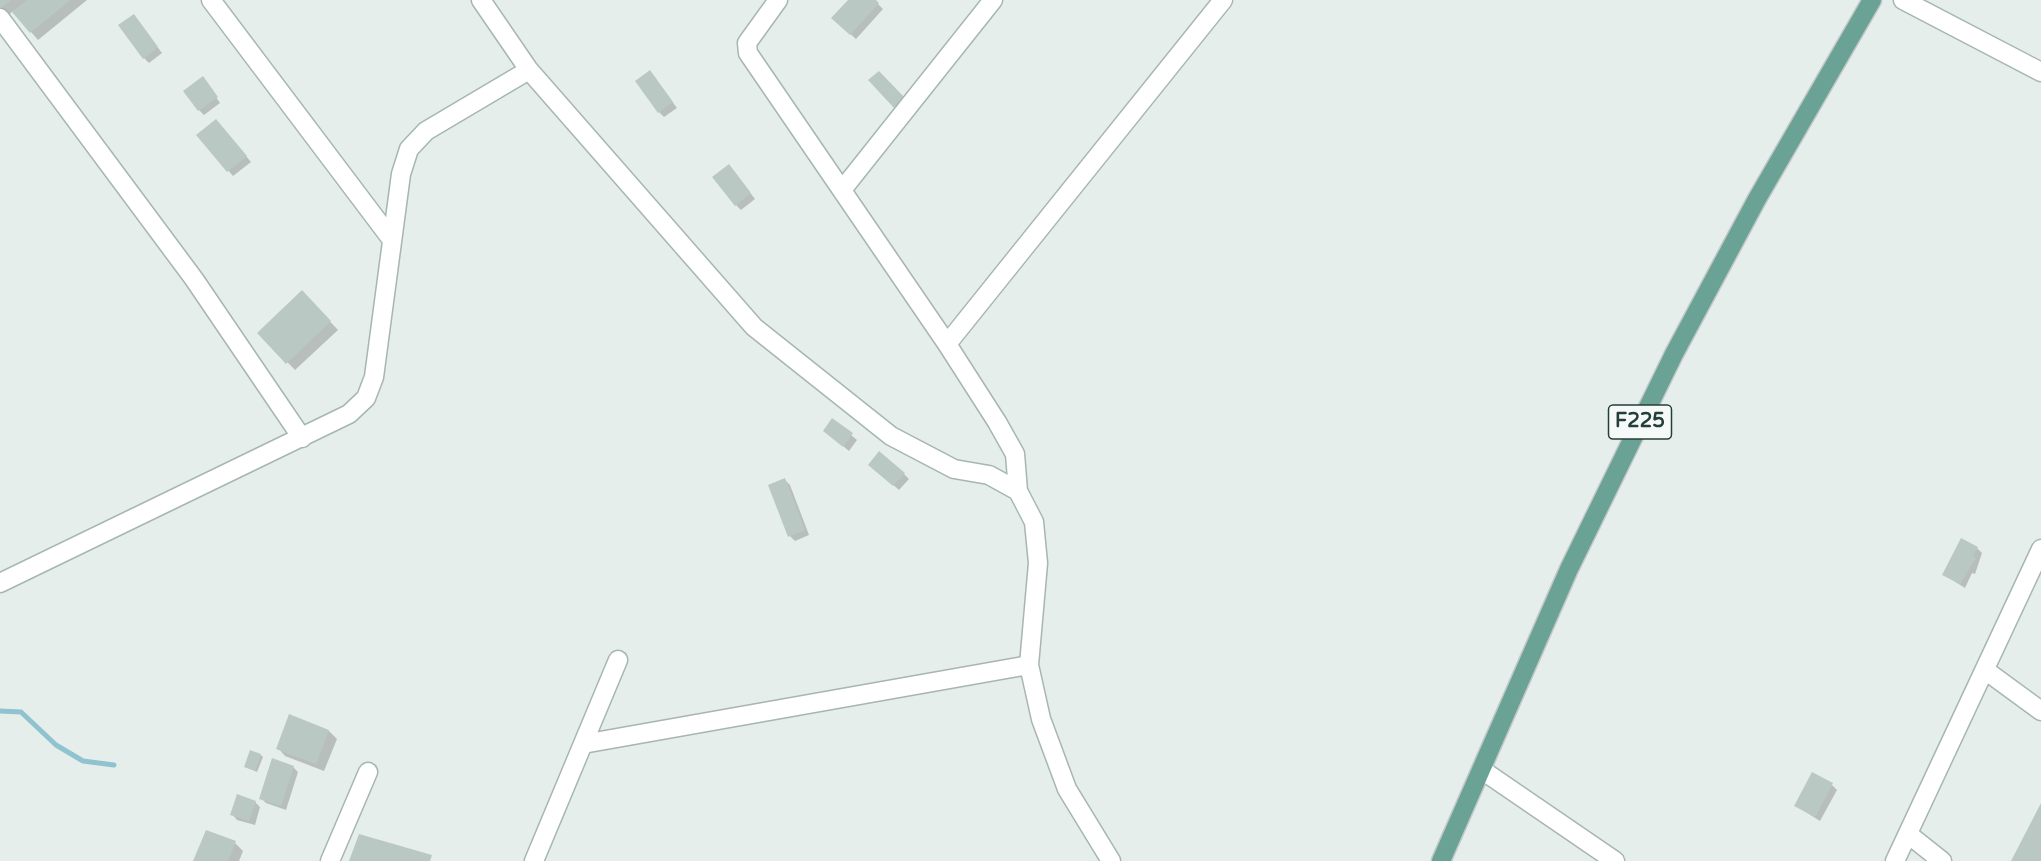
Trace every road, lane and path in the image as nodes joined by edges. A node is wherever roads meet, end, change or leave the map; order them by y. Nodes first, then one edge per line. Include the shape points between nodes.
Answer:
1 (211, 0) edge
2 (481, 0) edge
3 (778, 0) edge
4 (993, 0) edge
5 (1223, 0) edge
6 (1872, 0) edge
7 (1904, 0) edge
8 (0, 18) edge
9 (529, 69) junction
10 (2041, 72) edge
11 (842, 190) junction
12 (392, 240) junction
13 (947, 344) junction
14 (302, 438) junction
15 (1018, 491) junction
16 (2041, 549) edge
17 (0, 583) edge
18 (618, 660) dead end
19 (1029, 665) junction
20 (1985, 670) junction
21 (2041, 711) edge
22 (583, 744) junction
23 (1482, 770) junction
24 (368, 772) dead end
25 (1908, 834) junction
26 (330, 861) edge
27 (534, 861) edge
28 (1111, 861) edge
29 (1441, 861) edge
30 (1615, 861) edge
31 (1895, 861) edge
32 (1942, 861) edge

1 - 12 street
2 - 9 street
3 - 11 street via 746,48
4 - 11 street
5 - 13 street
6 - 23 main road, F225 via 1674,354 1569,569
7 - 10 street
8 - 14 street via 194,279
9 - 12 street via 426,131 410,149 401,174
9 - 15 street via 754,327 891,436 954,469 989,475
11 - 13 street
12 - 14 street via 374,377 366,398 349,414
13 - 15 street via 1015,454
14 - 17 street
15 - 19 street via 1034,522 1038,563
16 - 20 street
18 - 22 street
19 - 22 street
19 - 28 street via 1041,719 1067,789
20 - 21 street
20 - 25 street
22 - 27 street
23 - 29 main road, F225
23 - 30 street
24 - 26 street
25 - 31 street
25 - 32 street

